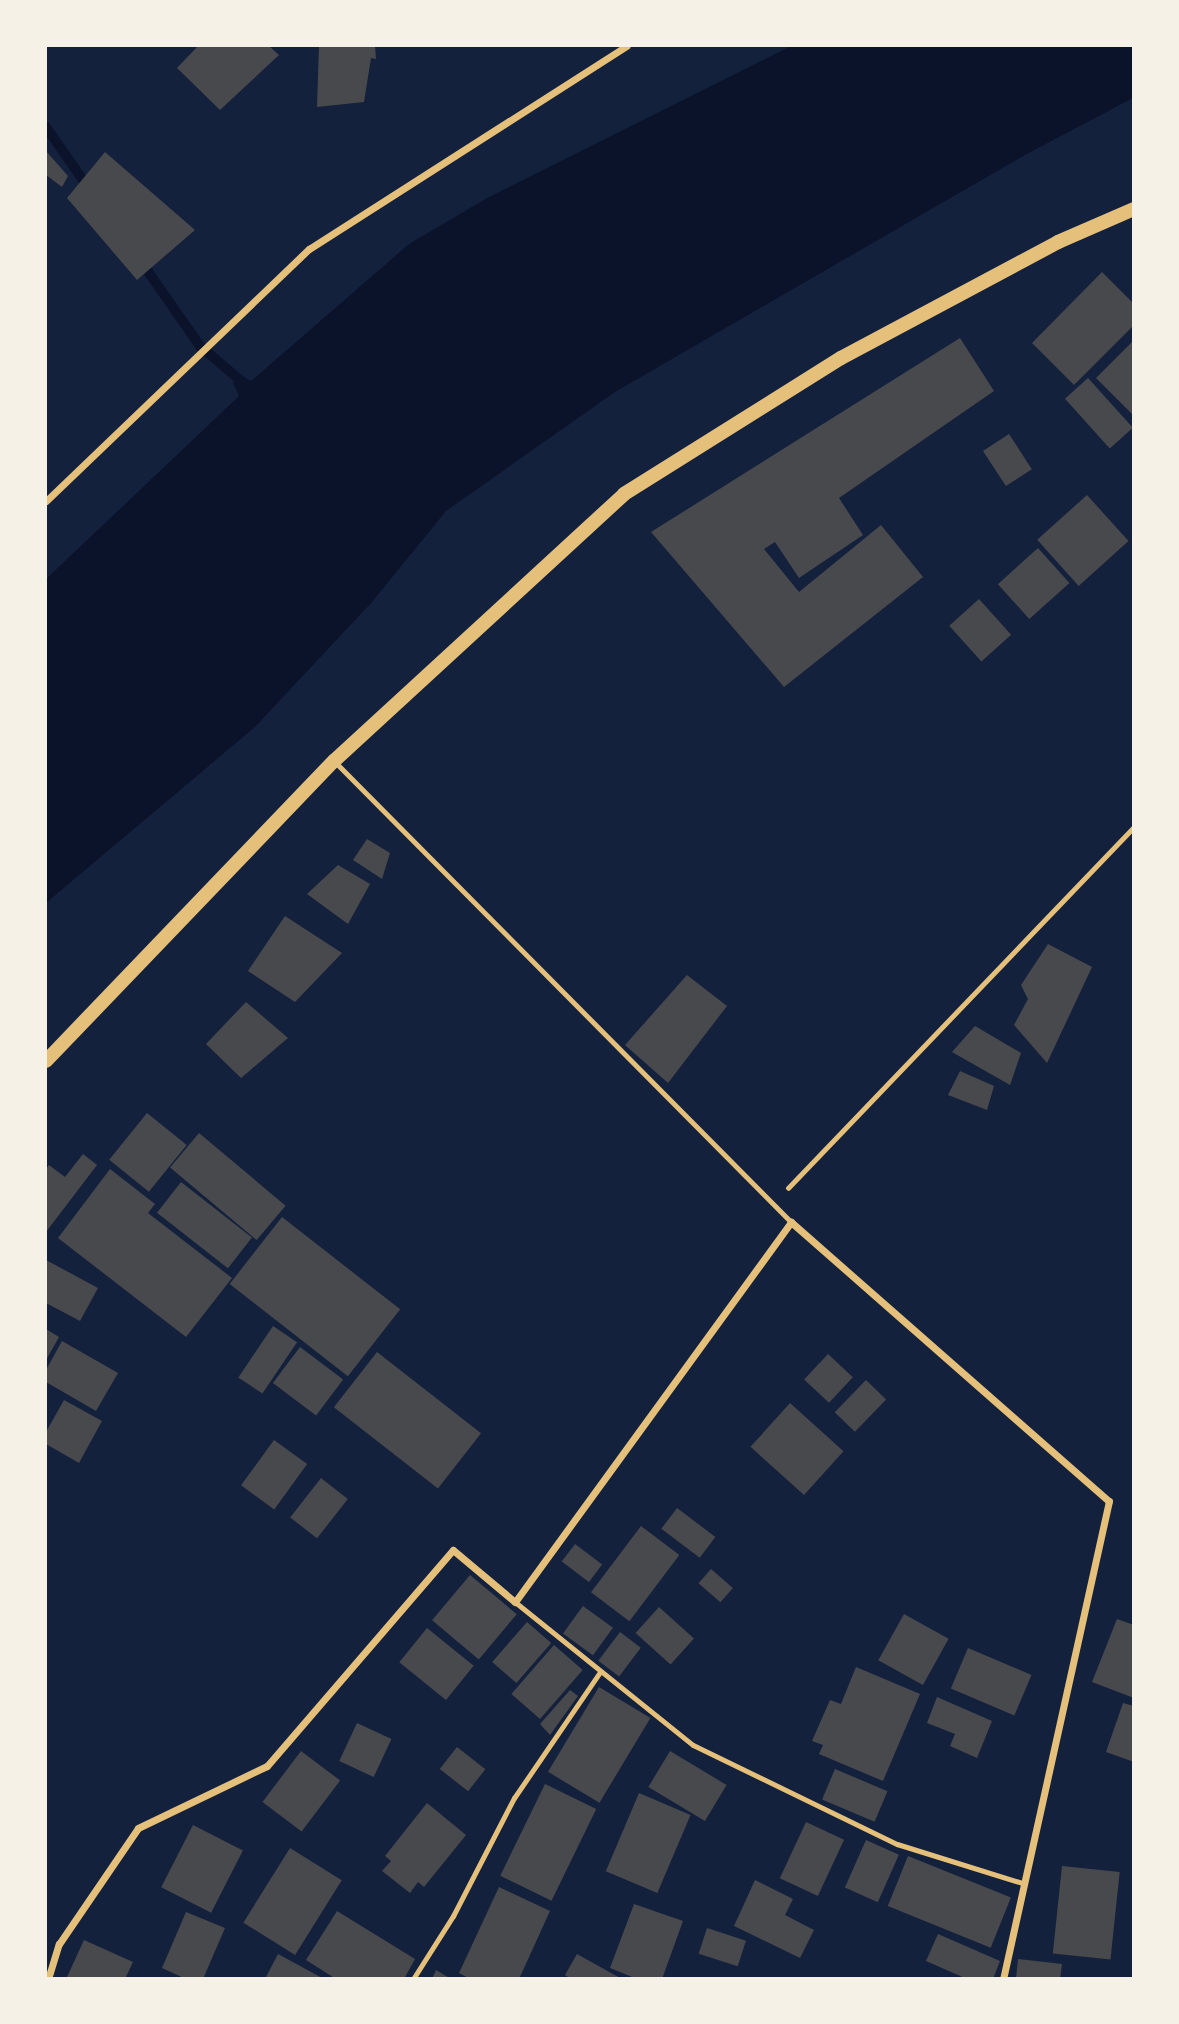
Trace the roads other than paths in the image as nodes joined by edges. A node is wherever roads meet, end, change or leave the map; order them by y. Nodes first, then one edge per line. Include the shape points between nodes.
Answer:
1 (627, 46) edge
2 (1133, 209) edge
3 (46, 501) edge
4 (334, 761) junction
5 (46, 1061) edge
6 (791, 1222) junction
7 (516, 1602) junction
8 (600, 1672) junction
9 (1022, 1883) junction
10 (48, 1979) edge
11 (413, 1979) edge
12 (1003, 1979) edge

1 - 3 street via 309,249
2 - 4 main road via 1058,242 841,358 624,495
4 - 5 main road
4 - 6 lane
6 - 7 street
6 - 9 street via 1109,1501
7 - 8 lane
7 - 10 street via 453,1550 267,1766 138,1828 59,1944
8 - 9 lane via 693,1745 793,1796 897,1844
8 - 11 lane via 514,1798 453,1916
9 - 12 street

